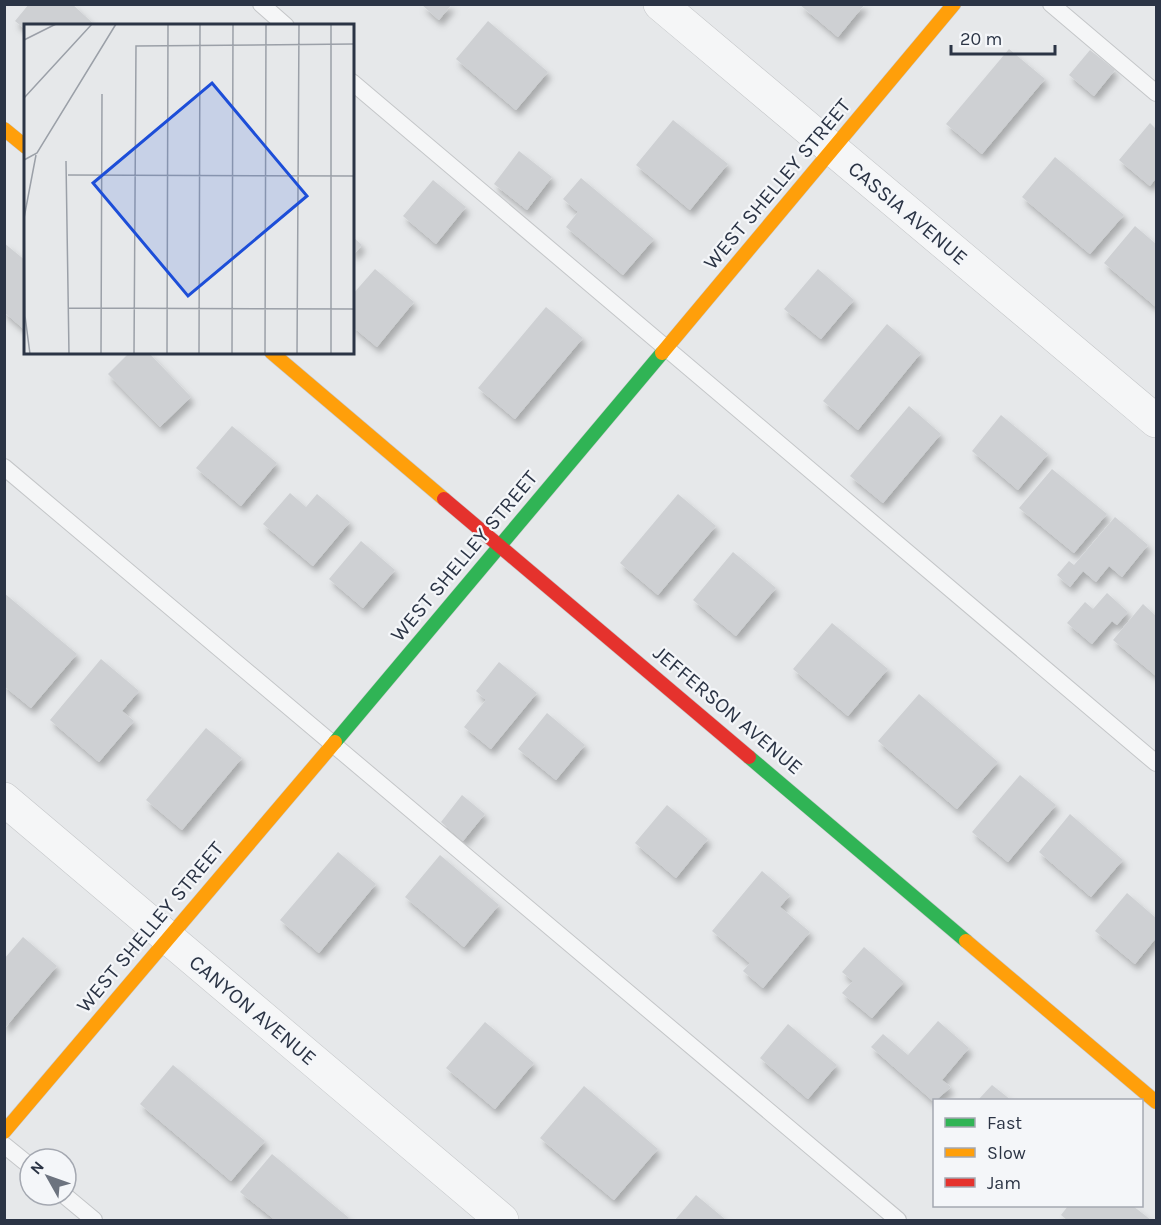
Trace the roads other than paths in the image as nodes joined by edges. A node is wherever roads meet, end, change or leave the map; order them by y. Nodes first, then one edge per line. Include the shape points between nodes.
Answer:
1 (261, 4) edge
2 (660, 4) edge
3 (954, 4) edge
4 (1051, 4) edge
5 (284, 24) edge
6 (354, 84) edge
7 (1156, 93) edge
8 (4, 129) edge
9 (24, 145) edge
10 (833, 150) junction
11 (666, 348) junction
12 (273, 354) edge
13 (1156, 421) edge
14 (4, 467) edge
15 (501, 545) junction
16 (332, 744) junction
17 (1156, 763) edge
18 (4, 799) edge
19 (169, 938) junction
20 (1156, 1102) edge
21 (4, 1132) edge
22 (4, 1145) edge
23 (18, 1156) edge
24 (78, 1207) edge
25 (94, 1221) edge
26 (502, 1221) edge
27 (898, 1221) edge

1 - 5 lane
2 - 10 street, CASSIA AVENUE
3 - 10 street, WEST SHELLEY STREET
4 - 7 lane
6 - 11 lane
8 - 9 street
10 - 11 street, WEST SHELLEY STREET
10 - 13 street, CASSIA AVENUE
11 - 15 street, WEST SHELLEY STREET
11 - 17 lane
12 - 15 street, JEFFERSON AVENUE
14 - 16 lane
15 - 16 street, WEST SHELLEY STREET
15 - 20 street, JEFFERSON AVENUE
16 - 19 street, WEST SHELLEY STREET
16 - 27 lane
18 - 19 street, CANYON AVENUE
19 - 21 street, WEST SHELLEY STREET
19 - 26 street, CANYON AVENUE
22 - 23 lane
24 - 25 lane

